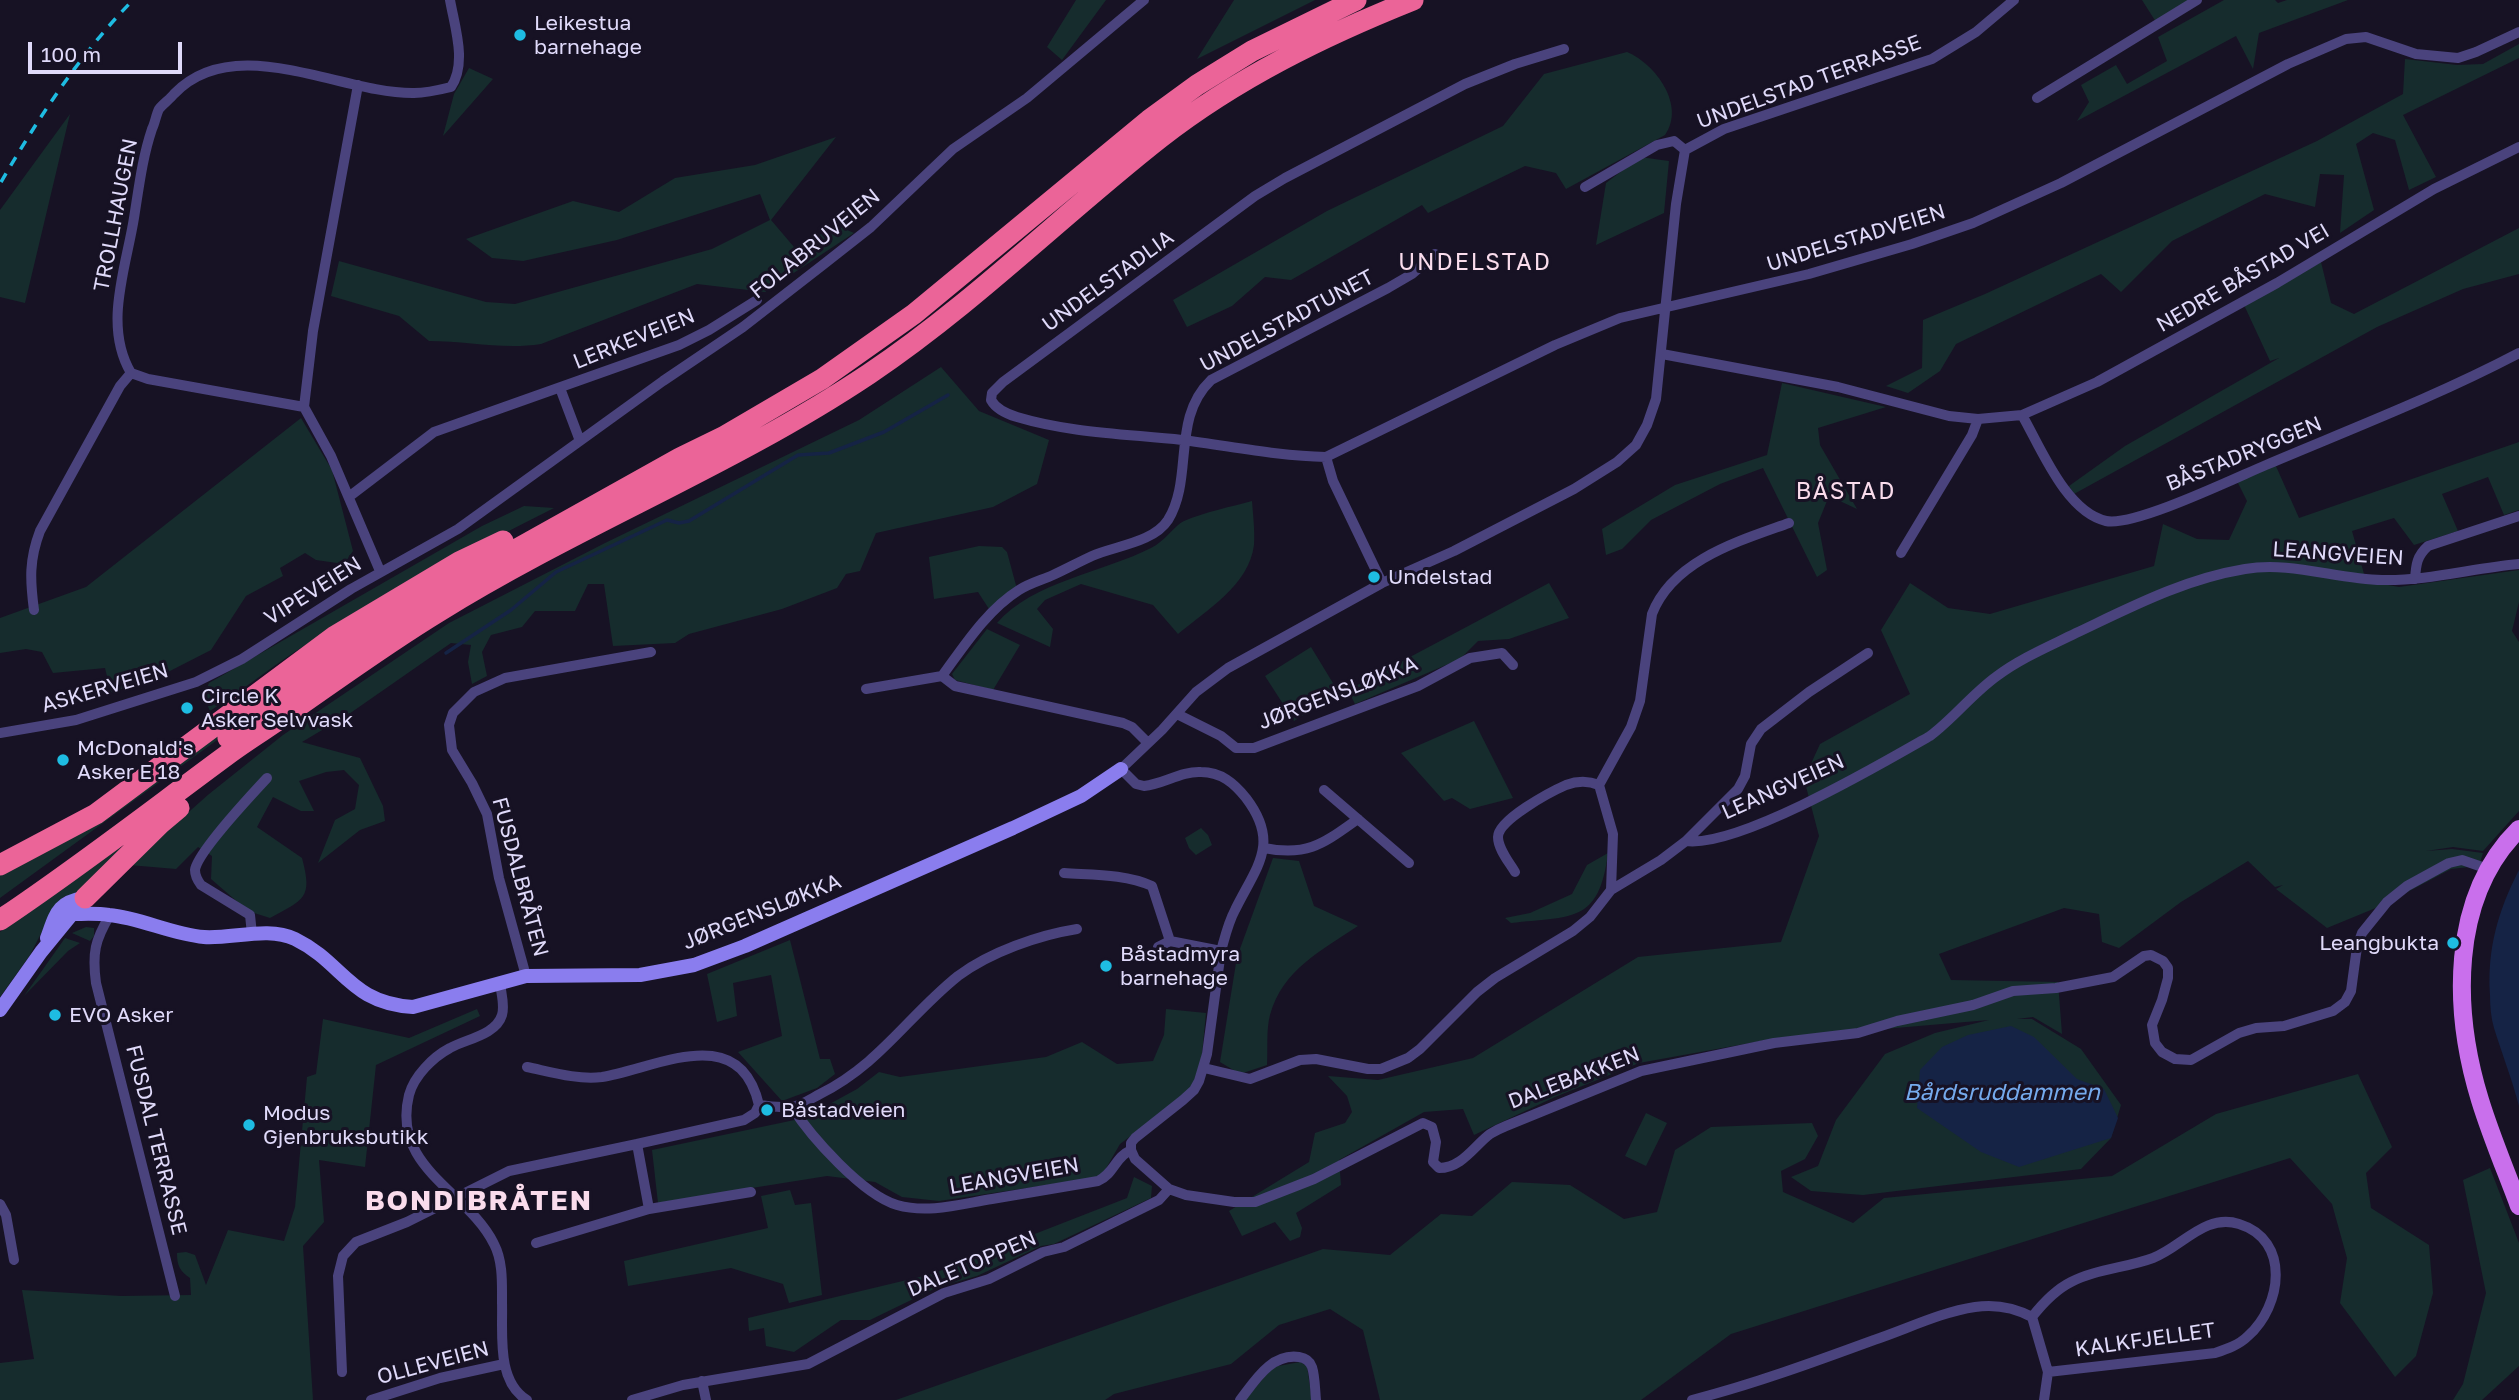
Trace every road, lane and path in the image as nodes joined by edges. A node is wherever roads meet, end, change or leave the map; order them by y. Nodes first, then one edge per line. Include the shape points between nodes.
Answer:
1 (450, 0) edge
2 (1144, 0) edge
3 (1356, 0) edge
4 (1413, 0) edge
5 (2014, 0) edge
6 (2197, 0) edge
7 (2519, 32) edge
8 (1564, 49) dead end
9 (358, 85) junction
10 (2037, 98) dead end
11 (2519, 147) edge
12 (1685, 150) junction
13 (1585, 187) dead end
14 (1435, 254) dead end
15 (757, 300) dead end
16 (1666, 306) junction
17 (2519, 353) edge
18 (1662, 354) junction
19 (131, 373) junction
20 (560, 388) junction
21 (304, 407) junction
22 (2022, 415) junction
23 (1978, 419) junction
24 (1185, 441) junction
25 (580, 442) junction
26 (1325, 457) junction
27 (680, 458) junction
28 (350, 496) junction
29 (2519, 516) edge
30 (1789, 523) dead end
31 (1901, 553) dead end
32 (2519, 564) edge
33 (380, 571) junction
34 (2415, 579) junction
35 (1382, 583) junction
36 (34, 610) dead end
37 (651, 652) dead end
38 (1868, 653) dead end
39 (1513, 665) dead end
40 (218, 671) joint
41 (942, 676) junction
42 (866, 689) dead end
43 (289, 713) junction
44 (1177, 714) junction
45 (0, 733) edge
46 (1148, 743) junction
47 (1121, 769) junction
48 (267, 778) dead end
49 (1599, 785) junction
50 (1324, 790) dead end
51 (1358, 819) junction
52 (2519, 829) edge
53 (1686, 841) junction
54 (1264, 848) junction
55 (1409, 863) dead end
56 (0, 866) edge
57 (2488, 869) junction
58 (1515, 872) dead end
59 (1064, 873) dead end
60 (1611, 890) junction
61 (0, 904) edge
62 (78, 906) junction
63 (110, 915) junction
64 (0, 920) edge
65 (1077, 929) dead end
66 (252, 934) junction
67 (1170, 941) junction
68 (1158, 947) dead end
69 (1221, 951) junction
70 (41, 952) junction
71 (526, 976) junction
72 (500, 983) junction
73 (0, 1010) edge
74 (527, 1067) dead end
75 (1204, 1068) junction
76 (759, 1105) junction
77 (792, 1107) junction
78 (638, 1144) junction
79 (1131, 1150) junction
80 (1169, 1189) junction
81 (751, 1192) dead end
82 (455, 1198) junction
83 (0, 1204) edge
84 (2519, 1206) edge
85 (649, 1209) junction
86 (536, 1243) dead end
87 (14, 1260) dead end
88 (175, 1296) dead end
89 (2032, 1317) junction
90 (504, 1364) junction
91 (2048, 1371) junction
92 (342, 1372) dead end
93 (702, 1381) junction
94 (371, 1400) edge
95 (527, 1400) edge
96 (632, 1400) edge
97 (706, 1400) edge
98 (1240, 1400) edge
99 (1316, 1400) edge
100 (1692, 1400) edge
101 (2044, 1400) edge

1 - 9 street, TROLLHAUGEN via 459,54 458,76 451,87 412,93
2 - 25 street, FOLABRUVEIEN via 1027,98 953,149 871,227 824,264
3 - 27 highway via 1252,51 1197,85 882,337 777,407
4 - 43 highway via 1315,42 1207,105 1163,136 926,332 833,397 510,569
5 - 12 street, UNDELSTAD TERRASSE via 1976,32 1932,59 1724,129
6 - 10 street
7 - 16 street, UNDELSTADVEIEN via 2458,58 2416,54 2366,37 2346,39 1973,223 1809,274
8 - 24 street, UNDELSTADLIA via 1465,84 1255,196 992,393 995,407 1015,416 1065,428
9 - 19 street, TROLLHAUGEN via 256,66 215,69 180,88 160,109 138,182 118,315 120,349
9 - 21 street via 313,331
11 - 22 street, NEDRE BÅSTAD VEI via 2434,189 2277,283 2097,382
12 - 13 street, UNDELSTAD TERRASSE via 1674,141 1657,145
12 - 16 street, UNDELSTAD TERRASSE
14 - 24 street, UNDELSTADTUNET via 1388,288 1211,380 1194,402
15 - 20 street, LERKEVEIEN via 679,345
16 - 18 street, UNDELSTAD TERRASSE
16 - 26 street, UNDELSTADVEIEN via 1588,330
17 - 22 street, BÅSTADRYGGEN via 2387,416 2123,521 2106,521 2076,504
18 - 23 street, NEDRE BÅSTAD VEI
18 - 35 street, UNDELSTAD TERRASSE via 1647,425 1636,445 1617,462 1444,556
19 - 21 street
19 - 36 street via 40,531 32,552
20 - 25 street, LERKEVEIEN
20 - 28 street, LERKEVEIEN via 434,432
21 - 28 street, VIPEVEIEN
22 - 23 street, NEDRE BÅSTAD VEI
23 - 31 street
24 - 26 street, UNDELSTADLIA
24 - 41 street via 1177,496 1167,522 1144,537 1022,588 994,608
25 - 33 street, FOLABRUVEIEN via 458,529
26 - 35 street
27 - 56 highway via 459,562 335,636 96,814
27 - 61 highway via 386,625
28 - 33 street, VIPEVEIEN
29 - 34 street, LEANGVEIEN via 2428,546 2416,562
30 - 49 street via 1733,543 1665,588 1652,614 1640,702
32 - 34 street, LEANGVEIEN
33 - 40 street, VIPEVEIEN
34 - 53 street, LEANGVEIEN via 2340,577 2264,567 2164,592 2022,660 1986,684 1930,736 1803,804 1710,840
35 - 44 street, JØRGENSLØKKA via 1228,668 1196,692
37 - 71 street, FUSDALBRÅTEN via 505,678 474,692 453,713 449,725 452,750 486,814
38 - 53 street via 1760,729 1738,789
39 - 44 street, JØRGENSLØKKA via 1502,653 1471,658 1418,686 1254,748 1236,748
40 - 45 street, ASKERVEIEN via 76,720
41 - 42 street
41 - 46 street via 955,686 1123,723
43 - 62 highway via 261,742 160,824
43 - 64 highway
44 - 46 street, JØRGENSLØKKA
46 - 47 street, JØRGENSLØKKA
47 - 54 street via 1144,786 1195,772 1228,780 1256,812
47 - 71 street, JØRGENSLØKKA via 1081,796 1013,828 694,965 640,975
48 - 66 street via 195,869 201,885 250,915
49 - 58 street via 1566,785 1501,826 1500,846
49 - 60 street via 1613,834
50 - 51 street
51 - 54 street via 1313,848 1296,852
51 - 55 street
52 - 57 main road
53 - 60 street, LEANGVEIEN
54 - 69 street
57 - 80 street, DALEBAKKEN via 2462,860 2449,863 2387,901 2362,933 2351,991 2333,1010 2284,1026 2239,1033 2191,1060 2175,1059 2155,1043 2152,1025 2168,968 2157,957 2144,956 2113,977 2013,991 1858,1033 1774,1043 1641,1070 1490,1134 1447,1168 1433,1162 1436,1135 1423,1123 1314,1179 1255,1202
57 - 84 main road via 2467,931 2465,1030 2479,1097
59 - 67 street via 1138,880 1152,886
60 - 75 street, LEANGVEIEN via 1573,931 1495,978 1420,1049 1394,1065 1367,1069 1300,1060 1250,1079
62 - 63 street, JØRGENSLØKKA
62 - 63 street, JØRGENSLØKKA
62 - 70 street
62 - 70 street via 71,900 61,907
63 - 66 street, JØRGENSLØKKA via 203,936
63 - 88 street, FUSDAL TERRASSE via 95,946 96,982
65 - 77 street via 1044,935 962,974 849,1079
66 - 72 street, JØRGENSLØKKA via 294,939 367,996 395,1006 425,1005
67 - 68 street
67 - 69 street
69 - 75 street
70 - 73 street
71 - 72 street, JØRGENSLØKKA
72 - 82 street via 500,1020 493,1028 448,1049 420,1073 410,1093 409,1135 416,1156
74 - 76 street via 602,1077 705,1054 720,1057 749,1078
75 - 79 street, LEANGVEIEN via 1194,1090 1135,1138
76 - 77 street
76 - 78 street via 744,1120
77 - 79 street, LEANGVEIEN via 851,1174 880,1197 911,1208 938,1208 1098,1181 1108,1177 1121,1154
78 - 82 street via 509,1171
78 - 85 street
79 - 80 street
80 - 93 street, DALETOPPEN via 1159,1200 1078,1241 944,1293 817,1360
81 - 85 street
82 - 90 street via 484,1228 498,1252
82 - 92 street via 356,1242 343,1256 338,1276
83 - 87 street
85 - 86 street
89 - 91 street, KALKFJELLET
89 - 91 street, KALKFJELLET via 2070,1282 2156,1257 2207,1225 2236,1222 2262,1235 2272,1248 2274,1295 2254,1331 2232,1347
89 - 100 street via 1999,1306 1977,1306
90 - 94 street, OLLEVEIEN
90 - 95 street
91 - 101 street, KALKFJELLET
93 - 96 street
93 - 97 street
98 - 99 street via 1273,1362 1300,1357 1312,1368

